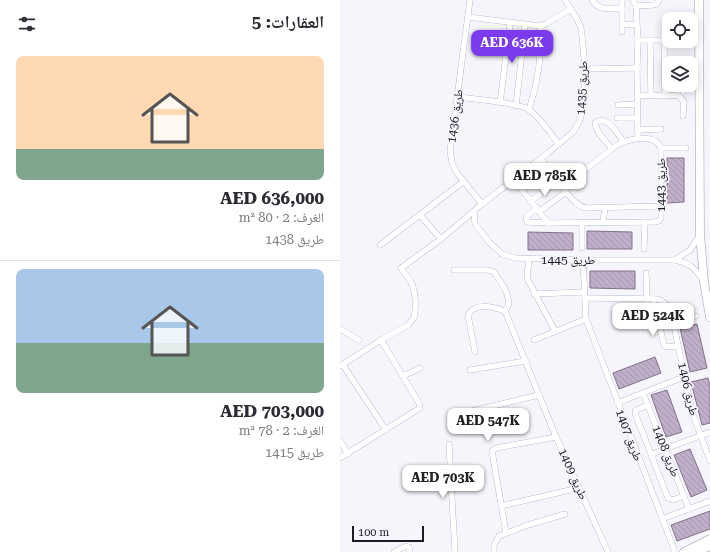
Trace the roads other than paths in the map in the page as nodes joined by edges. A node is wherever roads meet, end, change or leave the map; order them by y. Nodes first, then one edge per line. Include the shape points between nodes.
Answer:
1 (470, 0) edge
2 (565, 0) edge
3 (592, 0) edge
4 (622, 0) edge
5 (633, 0) edge
6 (659, 0) edge
7 (699, 0) edge
8 (645, 3) edge
9 (636, 6) junction
10 (571, 9) junction
11 (622, 9) junction
12 (468, 17) junction
13 (510, 23) junction
14 (622, 24) junction
15 (525, 25) junction
16 (636, 25) junction
17 (541, 26) junction
18 (622, 32) dead end
19 (638, 40) junction
20 (662, 40) edge
21 (650, 41) junction
22 (666, 48) edge
23 (637, 68) junction
24 (585, 69) junction
25 (665, 95) junction
26 (637, 96) junction
27 (651, 96) junction
28 (458, 97) junction
29 (500, 103) junction
30 (618, 104) dead end
31 (637, 104) junction
32 (516, 106) junction
33 (529, 110) junction
34 (683, 116) dead end
35 (617, 118) dead end
36 (637, 118) junction
37 (661, 129) dead end
38 (637, 130) junction
39 (638, 138) junction
40 (624, 141) junction
41 (559, 144) junction
42 (612, 148) junction
43 (661, 148) junction
44 (686, 148) dead end
45 (541, 159) junction
46 (549, 170) junction
47 (514, 180) junction
48 (558, 180) junction
49 (463, 182) junction
50 (522, 190) junction
51 (565, 190) junction
52 (531, 201) junction
53 (482, 204) junction
54 (660, 206) junction
55 (605, 208) junction
56 (538, 210) junction
57 (474, 212) junction
58 (420, 215) junction
59 (464, 221) junction
60 (582, 222) junction
61 (603, 222) junction
62 (645, 222) junction
63 (548, 223) junction
64 (475, 224) junction
65 (700, 234) junction
66 (441, 239) junction
67 (380, 245) dead end
68 (582, 248) dead end
69 (644, 249) dead end
70 (529, 260) junction
71 (582, 260) junction
72 (675, 260) junction
73 (454, 270) dead end
74 (646, 273) dead end
75 (704, 282) junction
76 (534, 294) junction
77 (585, 295) junction
78 (650, 299) junction
79 (505, 311) junction
80 (696, 316) dead end
81 (710, 316) edge
82 (586, 319) junction
83 (673, 321) junction
84 (340, 330) edge
85 (555, 330) junction
86 (359, 340) dead end
87 (381, 340) junction
88 (534, 340) dead end
89 (678, 346) junction
90 (475, 352) dead end
91 (526, 361) junction
92 (341, 365) edge
93 (420, 368) dead end
94 (470, 370) dead end
95 (403, 376) junction
96 (684, 376) junction
97 (643, 393) junction
98 (539, 395) junction
99 (617, 404) junction
100 (648, 405) junction
101 (468, 412) dead end
102 (386, 430) junction
103 (710, 432) edge
104 (700, 436) junction
105 (556, 437) junction
106 (340, 441) edge
107 (449, 444) dead end
108 (666, 449) junction
109 (348, 454) junction
110 (652, 454) junction
111 (340, 458) edge
112 (710, 461) edge
113 (579, 488) junction
114 (684, 496) junction
115 (710, 501) edge
116 (502, 506) junction
117 (689, 509) junction
118 (565, 514) dead end
119 (662, 519) junction
120 (506, 533) junction
121 (710, 539) edge
122 (710, 546) edge
123 (674, 551) edge
124 (690, 551) edge
125 (394, 552) edge
126 (410, 552) edge
127 (455, 552) edge
128 (494, 552) edge
129 (608, 552) edge

1 - 12 street, طريق 1436
2 - 10 street, طريق 1435
3 - 11 street via 600,8
4 - 11 street
5 - 9 street
6 - 8 street via 657,4
7 - 65 street
8 - 9 street
9 - 16 street
10 - 17 street
10 - 24 street, طريق 1435 via 581,28
11 - 14 street
12 - 13 street
12 - 28 street, طريق 1436
13 - 15 street
13 - 29 street
14 - 16 street
14 - 18 street
15 - 17 street
15 - 32 street
16 - 19 street
17 - 33 street via 539,66
19 - 21 street
19 - 23 street
20 - 21 street
21 - 27 street
22 - 25 street
23 - 24 street
23 - 26 street
24 - 41 street, طريق 1435 via 582,116 573,132
25 - 27 street
25 - 34 street via 682,98
26 - 27 street
26 - 31 street
28 - 29 street
28 - 49 street, طريق 1436 via 450,151 452,164
29 - 32 street
30 - 31 street
31 - 36 street
32 - 33 street
33 - 41 street
35 - 36 street
36 - 38 street
37 - 38 street
38 - 39 street
39 - 40 street, طريق 1443
39 - 43 street, طريق 1443 via 656,141
40 - 42 street, طريق 1443
40 - 42 street via 610,124 604,121 594,123
41 - 45 street, طريق 1435
42 - 51 street, طريق 1443
43 - 44 street
43 - 54 street, طريق 1443
45 - 46 street
45 - 47 street, طريق 1435
46 - 48 street
46 - 50 street
47 - 50 street
47 - 53 street, طريق 1435
48 - 51 street
48 - 52 street
49 - 53 street, طريق 1436
49 - 58 street
50 - 52 street
51 - 55 street via 581,207
51 - 56 street, طريق 1443
52 - 56 street
53 - 57 street, طريق 1435
54 - 55 street
54 - 62 street, طريق 1443 via 659,221
55 - 61 street
56 - 63 street
56 - 63 street, طريق 1443 via 526,217 527,222
57 - 59 street, طريق 1435
57 - 64 street
58 - 66 street
58 - 67 street
59 - 64 street
59 - 66 street, طريق 1435
60 - 61 street, طريق 1443
60 - 63 street, طريق 1443
60 - 68 street
61 - 62 street, طريق 1443
62 - 69 street
64 - 70 street, طريق 1445 via 502,254
65 - 72 street via 690,250
65 - 75 street
66 - 87 street, طريق 1435 via 401,268 414,291 415,314 408,325
70 - 71 street, طريق 1445
70 - 76 street via 527,275
71 - 72 street, طريق 1445
71 - 77 street, طريق 1407
72 - 75 street, طريق 1445 via 694,267
73 - 79 street via 494,272 508,298 509,305
74 - 78 street
75 - 81 street
76 - 77 street
76 - 85 street
77 - 78 street
77 - 82 street, طريق 1407
78 - 83 street, طريق 1406 via 665,303
78 - 89 street via 664,344 666,347
79 - 90 street via 486,306 470,311 468,315
79 - 91 street, طريق 1409
80 - 83 street
82 - 85 street
82 - 99 street, طريق 1407
83 - 89 street, طريق 1406
84 - 86 street
85 - 88 street
87 - 92 street
87 - 95 street
89 - 96 street, طريق 1406
91 - 94 street
91 - 98 street, طريق 1409
92 - 102 street
93 - 95 street
95 - 102 street via 420,408
96 - 97 street
96 - 104 street, طريق 1406
97 - 99 street
97 - 100 street, طريق 1408
98 - 101 street
98 - 105 street, طريق 1409
99 - 119 street, طريق 1407
100 - 108 street, طريق 1408
100 - 110 street via 639,408 635,413
102 - 109 street
103 - 104 street
104 - 108 street
104 - 112 street, طريق 1406
105 - 113 street, طريق 1409
105 - 116 street via 492,451
106 - 109 street
107 - 127 street
108 - 110 street
108 - 114 street, طريق 1408
109 - 111 street
110 - 114 street via 668,498 673,500
113 - 116 street
113 - 129 street, طريق 1409
114 - 117 street, طريق 1408
115 - 117 street
116 - 120 street
117 - 119 street
118 - 120 street
119 - 123 street, طريق 1407
120 - 128 street via 496,539
121 - 124 street
122 - 124 street
123 - 124 street, طريق 1407
125 - 126 street via 406,546

